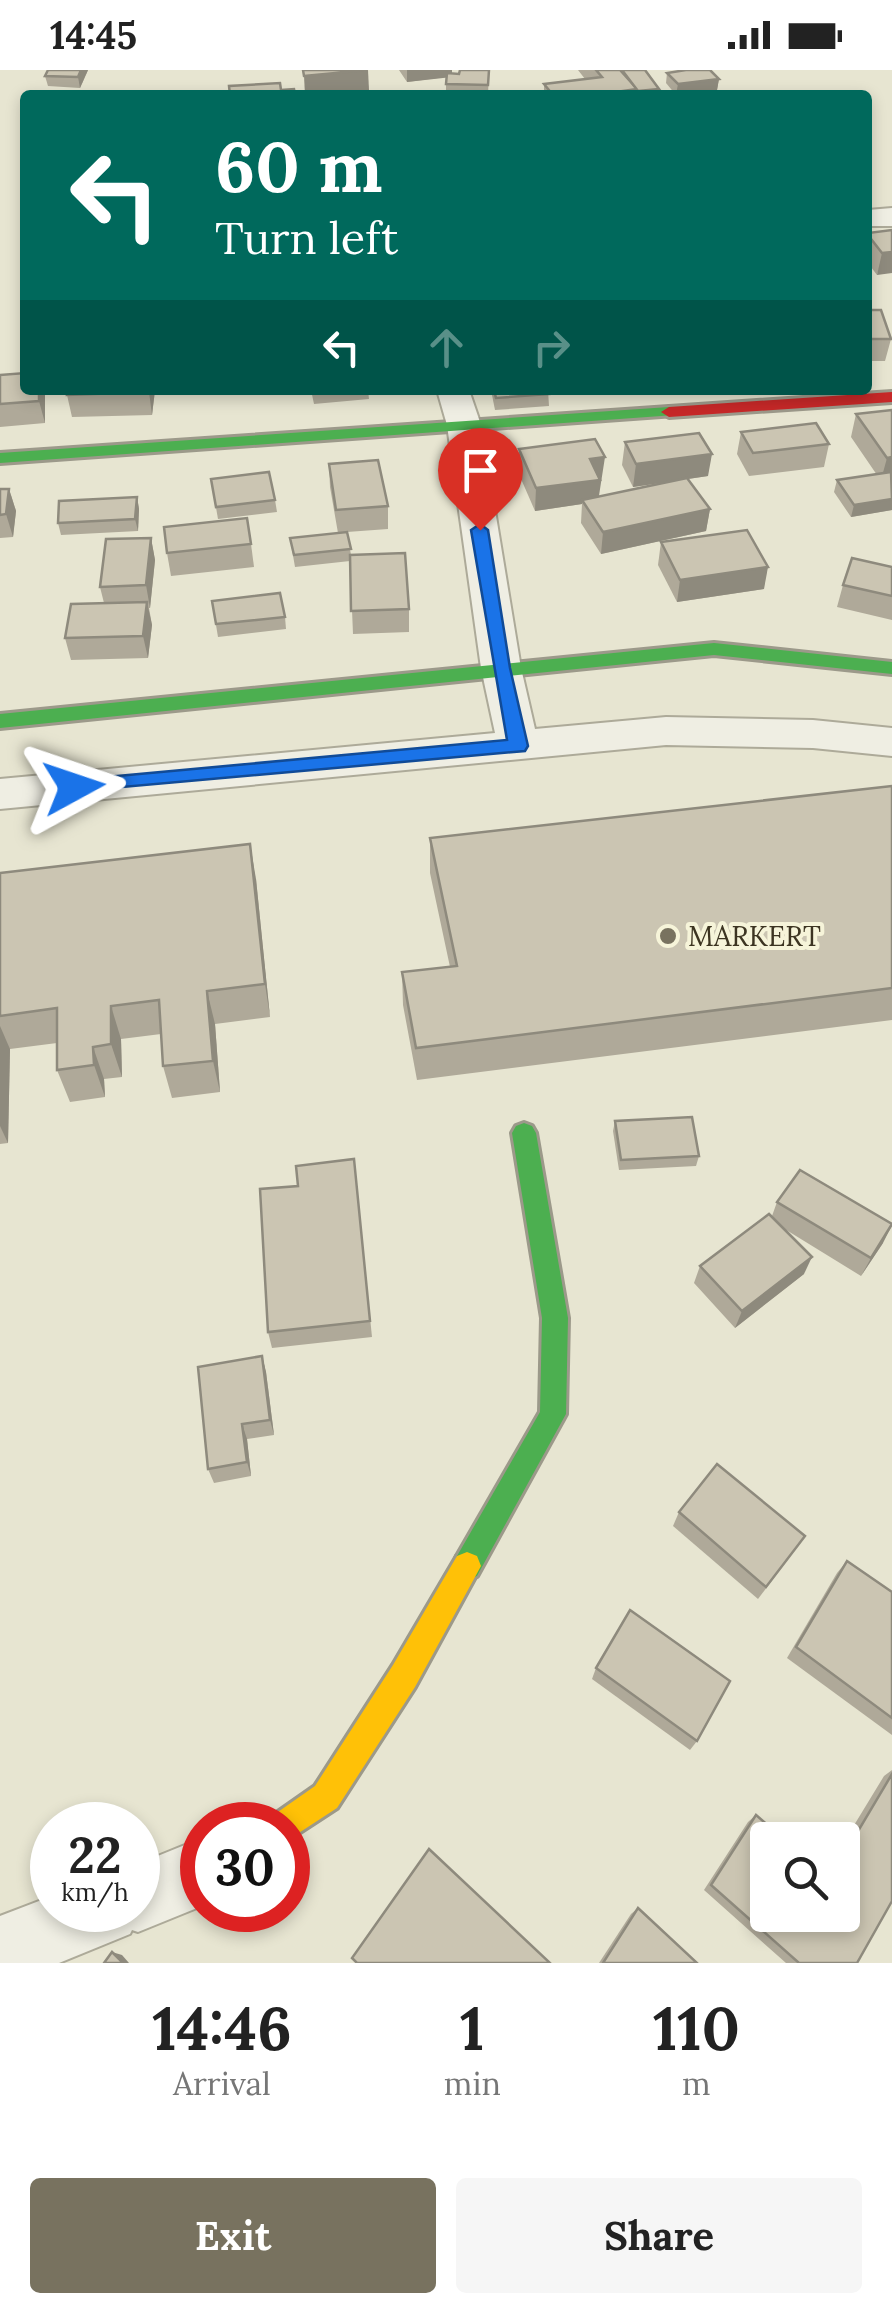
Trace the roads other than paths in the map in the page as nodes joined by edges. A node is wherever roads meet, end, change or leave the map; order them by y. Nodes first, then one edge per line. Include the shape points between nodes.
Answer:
1 (455, 395) edge
2 (892, 396) edge
3 (464, 425) junction
4 (0, 458) edge
5 (501, 668) junction
6 (892, 668) edge
7 (0, 721) edge
8 (892, 742) edge
9 (518, 746) junction
10 (0, 794) edge
11 (524, 1133) dead end
12 (310, 1808) edge
13 (49, 1932) edge
14 (0, 1951) edge

1 - 3 street
2 - 3 street
3 - 4 street
3 - 5 street
5 - 6 street via 714,649
5 - 7 street
5 - 9 street
8 - 9 street via 666,730
9 - 10 street
11 - 12 street via 555,1318 553,1414 404,1676 326,1797
13 - 14 street

